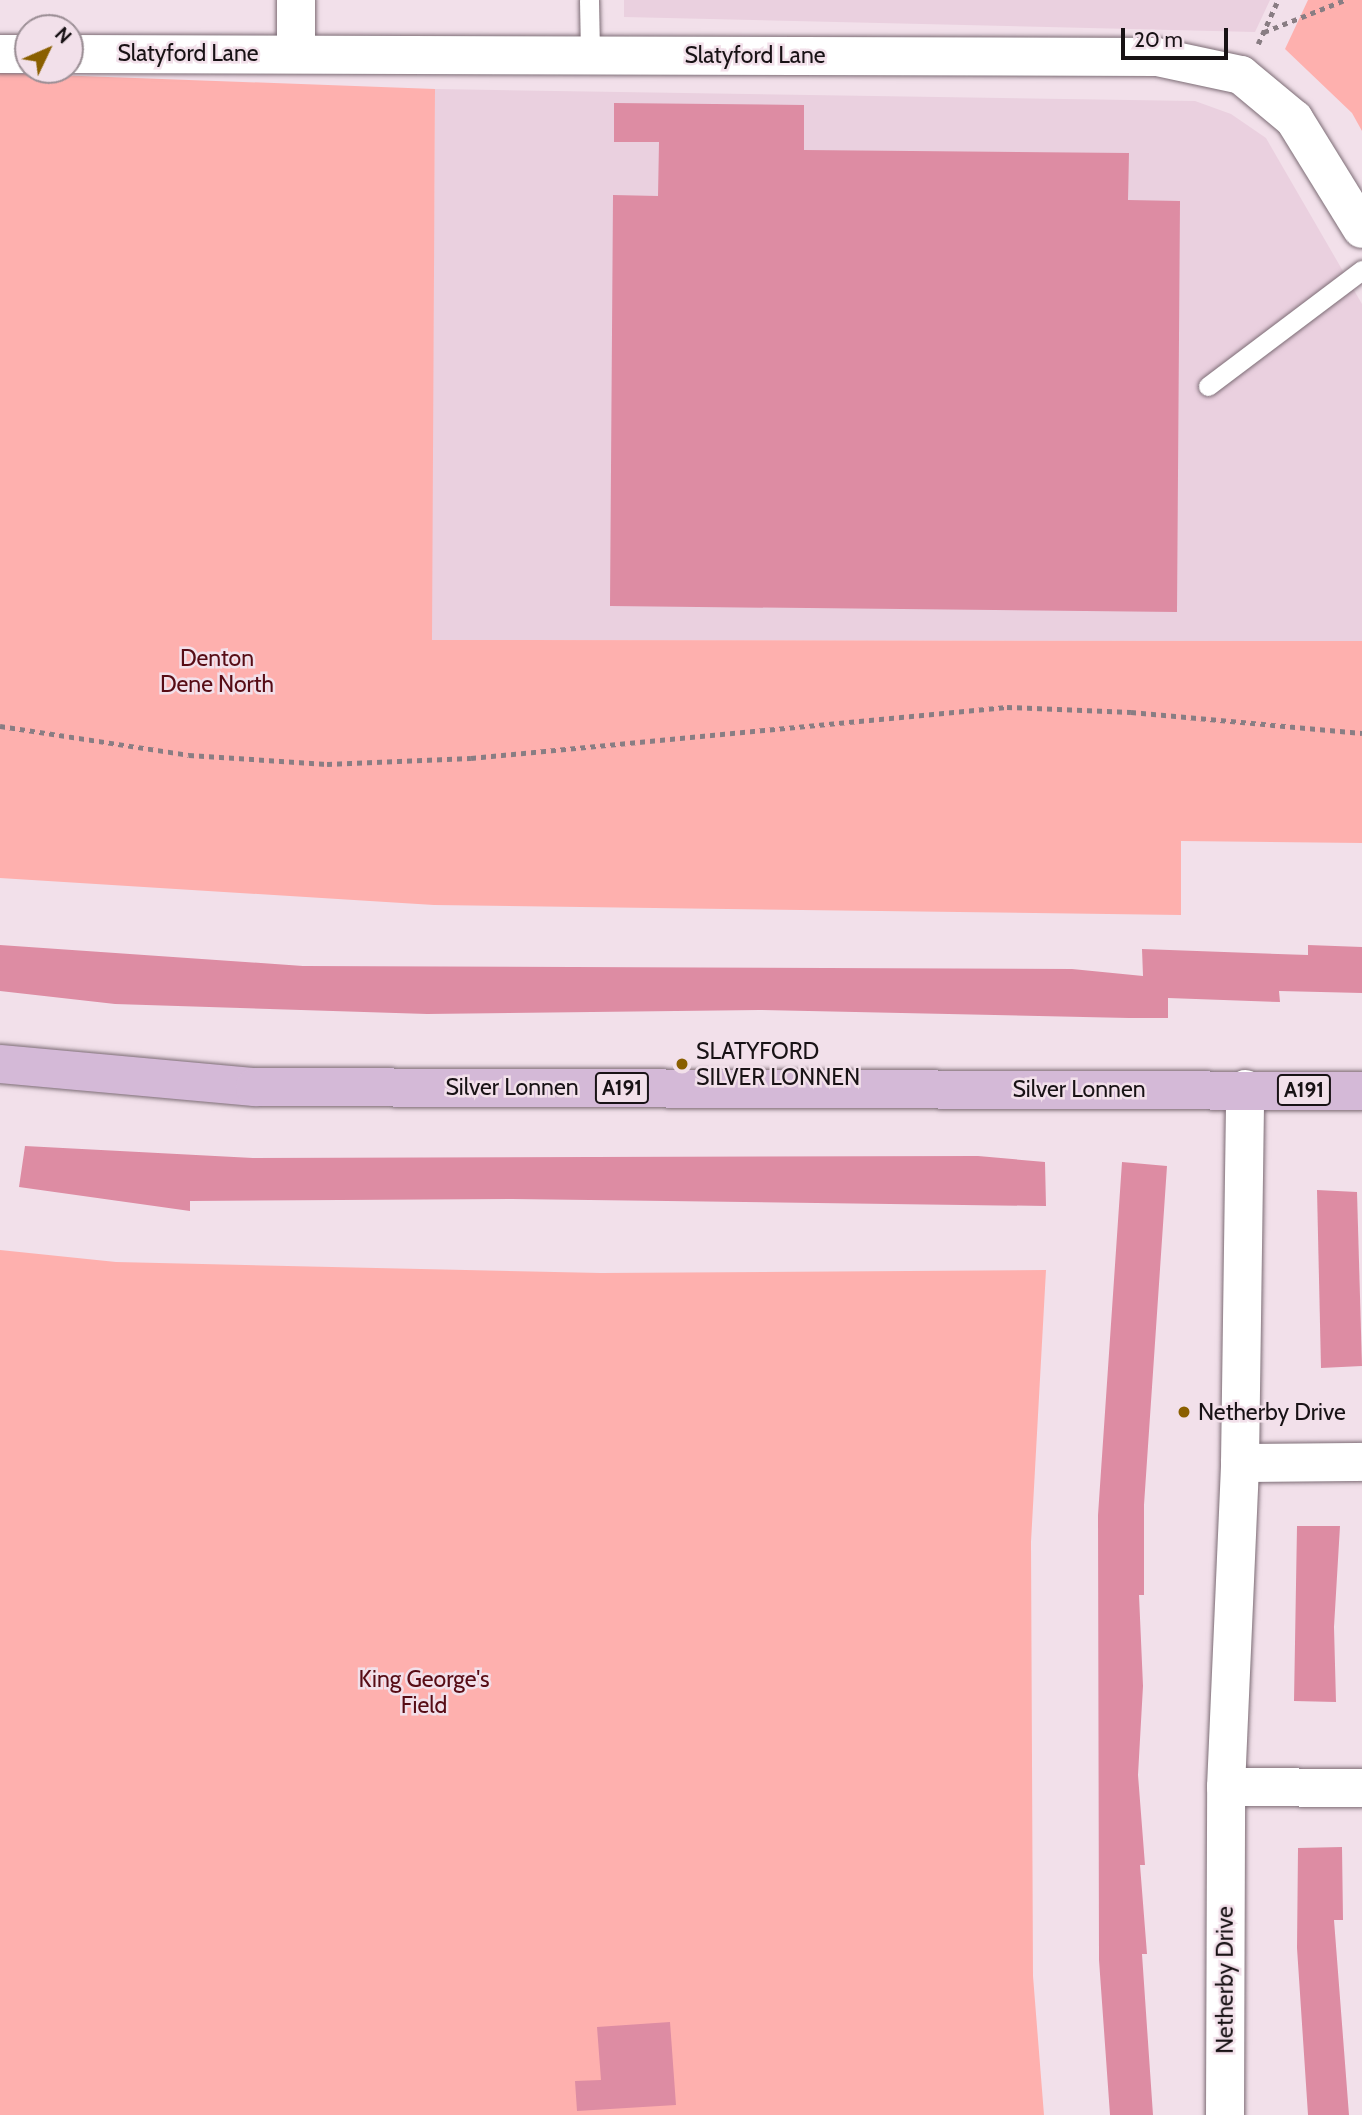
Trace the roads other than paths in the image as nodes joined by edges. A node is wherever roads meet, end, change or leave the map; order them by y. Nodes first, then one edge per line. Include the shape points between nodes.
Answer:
1 (296, 0) edge
2 (589, 0) edge
3 (296, 52) junction
4 (84, 54) edge
5 (590, 54) junction
6 (1362, 229) edge
7 (1362, 270) edge
8 (1208, 386) dead end
9 (0, 1063) edge
10 (1245, 1089) junction
11 (1362, 1091) edge
12 (1362, 1462) edge
13 (1240, 1463) junction
14 (1226, 1787) junction
15 (1362, 1788) edge
16 (1225, 2115) edge

1 - 3 street
2 - 5 lane
3 - 4 street, Slatyford Lane
3 - 5 street, Slatyford Lane
5 - 6 street, Slatyford Lane via 1157,57 1241,75 1294,119
7 - 8 lane
9 - 10 main road, Silver Lonnen / A191 via 255,1087
10 - 11 main road, Silver Lonnen / A191
10 - 13 street, Netherby Drive
12 - 13 street
13 - 14 street, Netherby Drive
14 - 15 street
14 - 16 street, Netherby Drive

